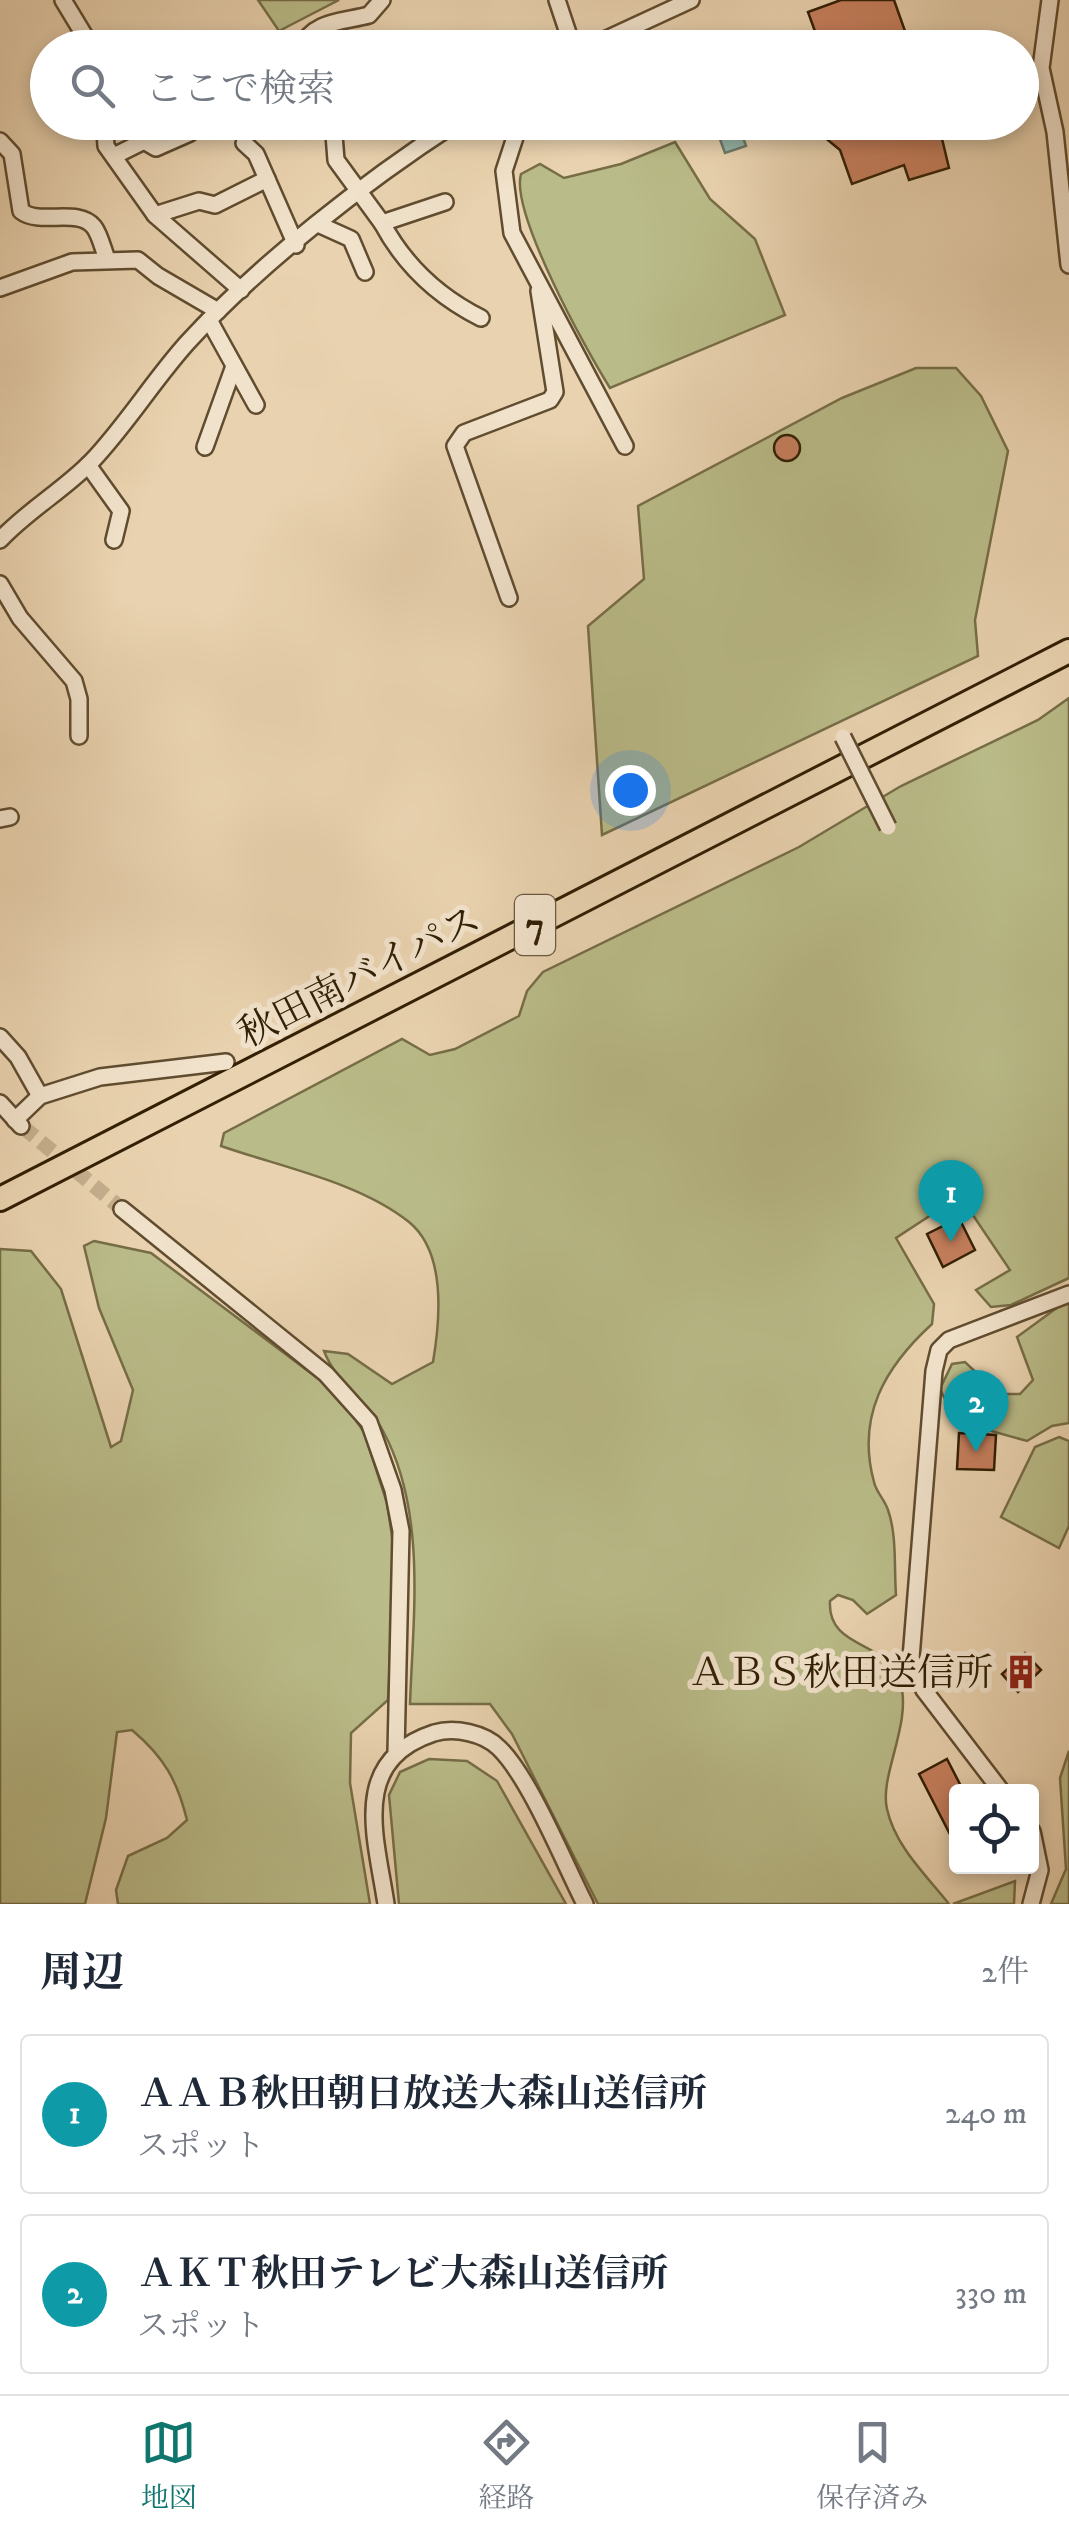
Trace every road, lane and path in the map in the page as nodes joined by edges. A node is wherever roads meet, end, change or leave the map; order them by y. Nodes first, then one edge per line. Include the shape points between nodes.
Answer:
1 (63, 0) edge
2 (382, 0) edge
3 (556, 0) edge
4 (691, 0) edge
5 (1050, 0) edge
6 (81, 30) edge
7 (316, 30) edge
8 (567, 30) edge
9 (626, 30) edge
10 (0, 140) edge
11 (108, 140) edge
12 (174, 140) edge
13 (334, 140) edge
14 (432, 140) edge
15 (514, 140) edge
16 (244, 143) dead end
17 (114, 156) junction
18 (267, 179) junction
19 (359, 193) junction
20 (8, 197) edge
21 (445, 202) dead end
22 (155, 215) junction
23 (382, 222) junction
24 (320, 225) junction
25 (296, 244) junction
26 (107, 259) junction
27 (1069, 264) edge
28 (364, 272) dead end
29 (0, 288) edge
30 (241, 290) junction
31 (539, 291) junction
32 (214, 316) junction
33 (481, 318) dead end
34 (234, 366) junction
35 (256, 405) dead end
36 (626, 446) dead end
37 (205, 447) dead end
38 (88, 465) junction
39 (0, 540) edge
40 (114, 540) dead end
41 (0, 584) edge
42 (508, 598) dead end
43 (1069, 651) edge
44 (79, 736) dead end
45 (843, 737) dead end
46 (888, 828) dead end
47 (0, 1037) edge
48 (226, 1062) dead end
49 (40, 1096) junction
50 (0, 1103) edge
51 (0, 1199) edge
52 (122, 1209) tunnel mouth
53 (1069, 1294) edge
54 (396, 1752) junction
55 (996, 1784) edge
56 (1039, 1874) edge
57 (386, 1904) edge
58 (585, 1904) edge
59 (1031, 1904) edge

1 - 6 street
2 - 7 street via 369,15
3 - 8 street
4 - 9 street
5 - 27 street via 1041,68 1056,132
10 - 20 street via 14,165
11 - 17 street
12 - 17 street via 156,148 144,141
13 - 19 street via 336,160
14 - 19 street
15 - 31 street via 504,200
16 - 18 street
17 - 22 street
18 - 22 street via 216,205 199,201
18 - 25 street
19 - 23 street
19 - 24 street
20 - 26 street via 25,216 82,219 93,226
21 - 23 street
22 - 30 street
23 - 33 street via 401,258 454,305
24 - 25 street
24 - 28 street via 350,239
25 - 30 street
26 - 29 street via 34,272
26 - 32 street via 138,260
30 - 32 street
31 - 36 street
31 - 42 street via 555,392 550,400 464,432 455,446
32 - 34 street
32 - 38 street
34 - 35 street
34 - 37 street
38 - 39 street
38 - 40 street via 121,510
41 - 44 street via 74,681
43 - 51 highway, 秋田南バイパス / 7
45 - 46 street, bridge
47 - 49 street
48 - 49 street via 114,1074
49 - 50 street via 19,1124
52 - 54 street via 326,1374 369,1422 401,1530
53 - 55 street via 949,1340 934,1370 912,1658 924,1690
54 - 57 street via 382,1772 372,1810
54 - 58 street via 448,1731 496,1745
56 - 59 street

